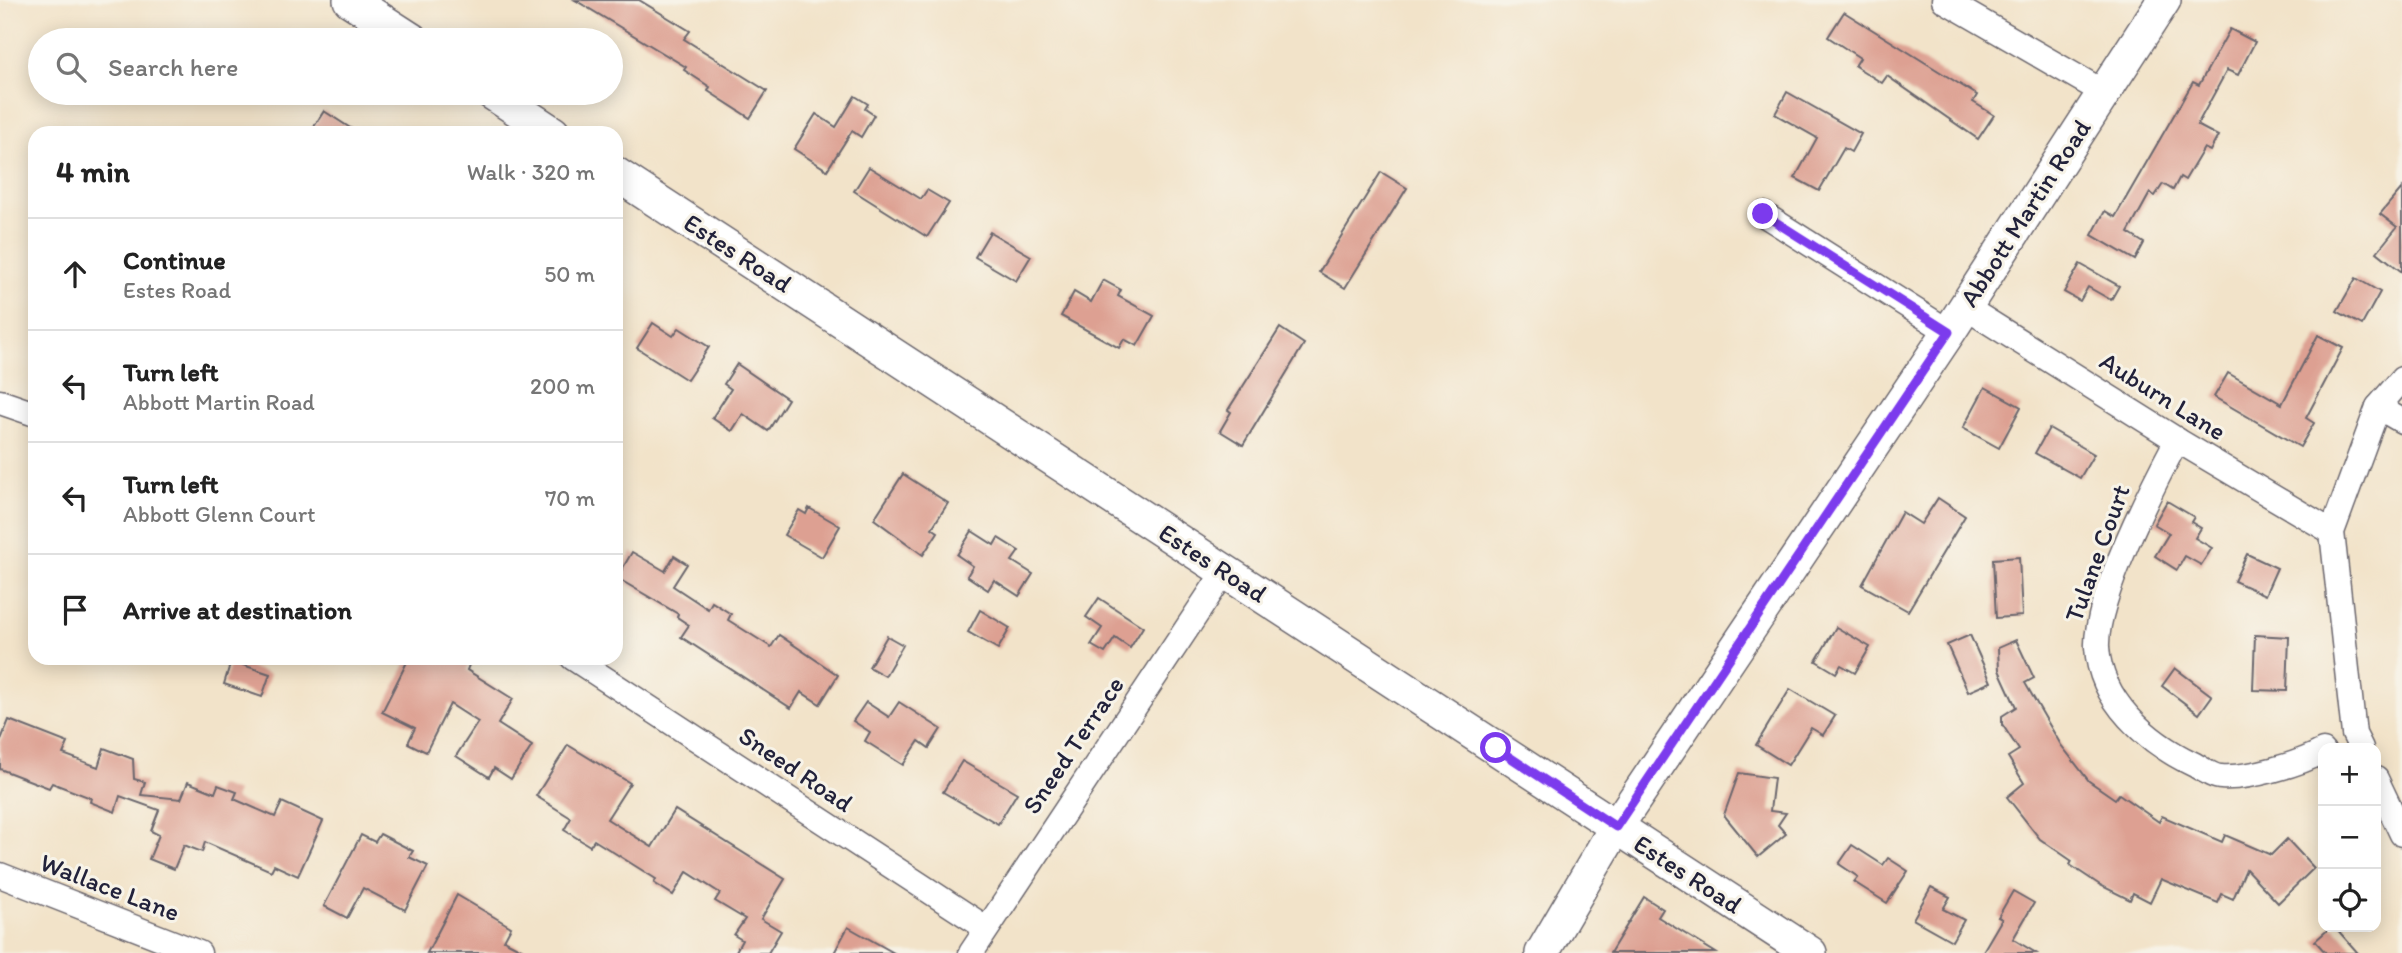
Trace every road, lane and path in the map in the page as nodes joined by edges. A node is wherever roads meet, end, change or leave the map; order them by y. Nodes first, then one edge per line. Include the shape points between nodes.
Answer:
1 (350, 0) edge
2 (1944, 0) edge
3 (2164, 0) edge
4 (393, 28) edge
5 (2103, 92) junction
6 (511, 105) edge
7 (543, 126) edge
8 (623, 179) edge
9 (1763, 214) dead end
10 (1957, 320) junction
11 (2402, 379) edge
12 (0, 402) edge
13 (2378, 407) junction
14 (28, 412) edge
15 (2402, 421) edge
16 (2177, 440) junction
17 (2332, 532) junction
18 (1225, 571) junction
19 (584, 665) edge
20 (2358, 741) edge
21 (2318, 754) edge
22 (2381, 790) edge
23 (1616, 827) junction
24 (2402, 834) edge
25 (0, 876) edge
26 (986, 928) junction
27 (199, 953) edge
28 (971, 953) edge
29 (1542, 953) edge
30 (1810, 953) edge

1 - 4 main road
2 - 5 street
3 - 5 main road, Abbott Martin Road
5 - 10 main road, Abbott Martin Road
6 - 7 main road
8 - 18 main road, Estes Road
9 - 10 street, Auburn Lane
10 - 16 street, Auburn Lane
10 - 23 main road, Abbott Martin Road
11 - 13 street
12 - 14 street
13 - 15 street
13 - 17 street
16 - 17 street, Auburn Lane
16 - 21 street, Tulane Court via 2143,504 2105,606 2097,645 2104,682 2133,722 2165,751 2220,778 2302,763
17 - 20 street
18 - 23 main road, Estes Road
18 - 26 street, Sneed Terrace
19 - 26 street, Sneed Road
22 - 24 street
23 - 29 main road, Abbott Martin Road
23 - 30 main road, Estes Road
25 - 27 street, Wallace Lane
26 - 28 street, Sneed Terrace

